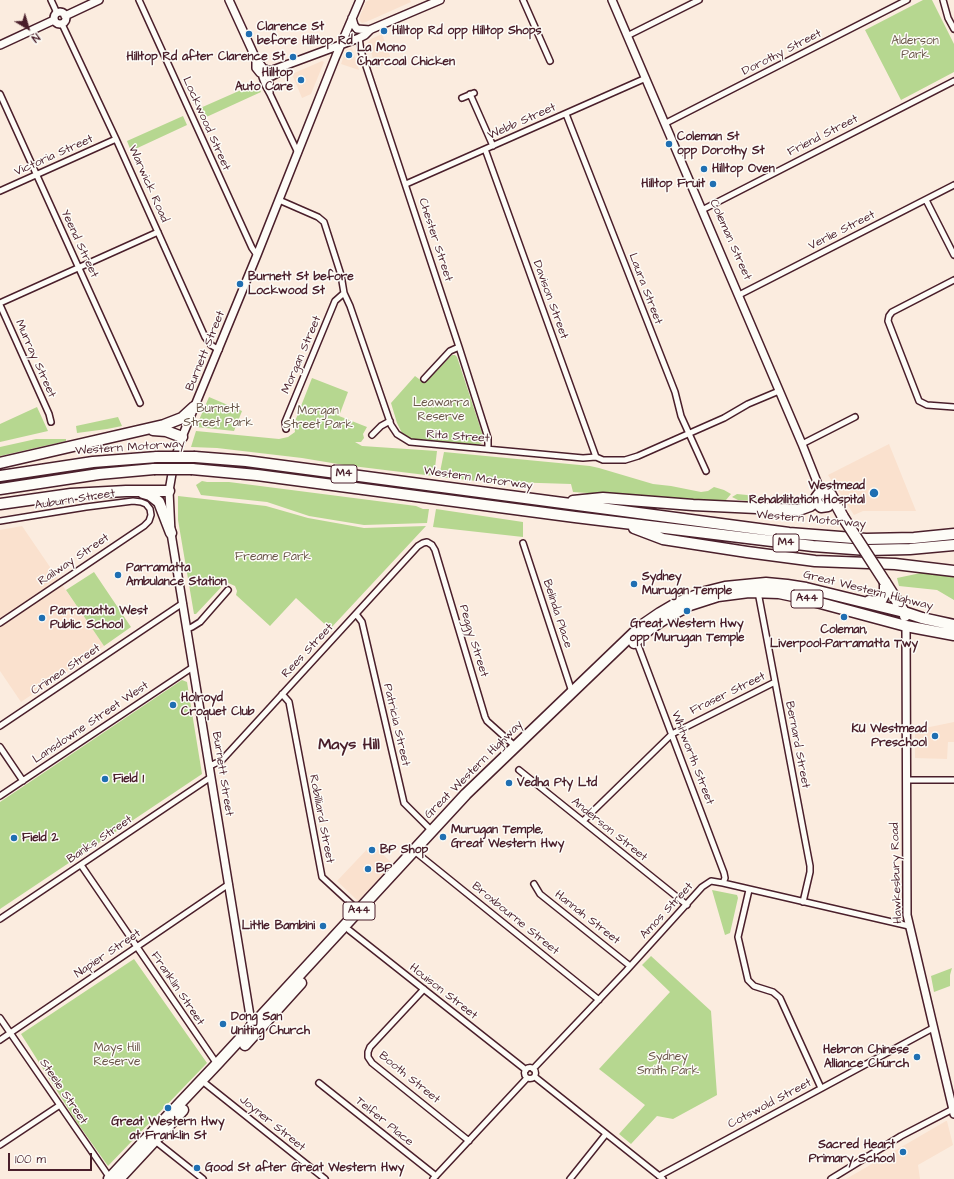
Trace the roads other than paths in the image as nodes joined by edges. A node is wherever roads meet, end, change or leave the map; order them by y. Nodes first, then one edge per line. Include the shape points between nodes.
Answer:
1 (51, 0) edge
2 (99, 0) edge
3 (139, 0) edge
4 (229, 0) edge
5 (360, 0) edge
6 (440, 0) edge
7 (523, 0) edge
8 (612, 0) edge
9 (699, 0) edge
10 (907, 0) edge
11 (943, 0) edge
12 (57, 13) junction
13 (65, 16) junction
14 (352, 18) junction
15 (54, 20) junction
16 (62, 24) junction
17 (954, 29) edge
18 (370, 30) junction
19 (627, 36) junction
20 (359, 38) junction
21 (342, 43) junction
22 (0, 44) edge
23 (550, 61) dead end
24 (264, 72) junction
25 (646, 78) junction
26 (954, 81) edge
27 (0, 94) edge
28 (462, 98) dead end
29 (566, 114) junction
30 (666, 123) junction
31 (116, 139) junction
32 (493, 146) junction
33 (485, 149) junction
34 (298, 153) junction
35 (36, 175) junction
36 (406, 184) junction
37 (954, 185) edge
38 (0, 191) edge
39 (279, 200) junction
40 (926, 200) junction
41 (702, 210) junction
42 (158, 232) junction
43 (257, 255) junction
44 (954, 255) edge
45 (79, 268) junction
46 (954, 280) edge
47 (344, 293) junction
48 (739, 295) junction
49 (0, 304) edge
50 (459, 347) junction
51 (219, 350) junction
52 (424, 379) dead end
53 (779, 391) junction
54 (140, 403) dead end
55 (194, 407) junction
56 (954, 407) edge
57 (855, 417) dead end
58 (390, 421) junction
59 (51, 422) dead end
60 (286, 429) dead end
61 (145, 430) junction
62 (690, 433) junction
63 (372, 435) dead end
64 (182, 437) junction
65 (802, 444) junction
66 (488, 449) junction
67 (596, 457) junction
68 (0, 463) edge
69 (706, 471) dead end
70 (0, 476) edge
71 (0, 489) edge
72 (126, 491) junction
73 (169, 491) junction
74 (823, 495) junction
75 (555, 503) junction
76 (0, 504) edge
77 (150, 509) joint
78 (843, 517) junction
79 (0, 521) edge
80 (619, 522) junction
81 (171, 532) junction
82 (954, 534) edge
83 (522, 543) dead end
84 (418, 546) joint
85 (954, 546) edge
86 (954, 571) edge
87 (884, 582) junction
88 (228, 590) dead end
89 (758, 592) junction
90 (851, 599) junction
91 (183, 603) junction
92 (904, 612) junction
93 (356, 614) junction
94 (0, 623) edge
95 (954, 625) edge
96 (906, 626) junction
97 (187, 629) junction
98 (954, 635) edge
99 (636, 640) junction
100 (193, 667) junction
101 (775, 682) junction
102 (572, 692) junction
103 (282, 694) junction
104 (0, 726) edge
105 (672, 734) junction
106 (0, 747) edge
107 (516, 747) junction
108 (210, 766) junction
109 (519, 770) dead end
110 (211, 776) junction
111 (907, 780) junction
112 (954, 780) edge
113 (23, 781) junction
114 (0, 796) edge
115 (583, 821) junction
116 (432, 831) junction
117 (418, 854) junction
118 (81, 865) junction
119 (723, 883) junction
120 (229, 884) junction
121 (534, 884) dead end
122 (749, 890) junction
123 (803, 902) junction
124 (687, 905) junction
125 (359, 911) junction
126 (0, 919) edge
127 (909, 926) junction
128 (349, 930) junction
129 (136, 947) junction
130 (630, 966) junction
131 (424, 989) junction
132 (599, 1000) junction
133 (0, 1018) edge
134 (933, 1028) junction
135 (253, 1031) junction
136 (11, 1033) junction
137 (0, 1040) edge
138 (217, 1064) junction
139 (533, 1069) junction
140 (526, 1070) junction
141 (535, 1077) junction
142 (527, 1078) junction
143 (319, 1083) dead end
144 (206, 1084) junction
145 (821, 1088) junction
146 (951, 1090) edge
147 (60, 1105) junction
148 (953, 1112) edge
149 (606, 1134) junction
150 (152, 1138) junction
151 (469, 1140) junction
152 (0, 1145) edge
153 (661, 1177) edge
154 (434, 1178) edge
155 (113, 1179) edge
156 (203, 1179) edge
157 (325, 1179) edge
158 (570, 1179) edge
159 (831, 1179) edge

1 - 12 street
2 - 13 street
3 - 43 street, Lockwood Street
4 - 24 street
5 - 14 street, Burnett Street
6 - 18 street
7 - 23 street
8 - 19 street, Coleman Street
9 - 19 street
10 - 30 street, Dorothy Street
11 - 17 street
12 - 13 street via 63,13
12 - 15 street
13 - 16 street
14 - 18 street via 357,29
14 - 21 street, Burnett Street
15 - 16 street via 57,24
15 - 22 street
16 - 31 street, Warwick Road
18 - 20 street
18 - 21 street
19 - 25 street, Coleman Street
20 - 21 street
20 - 36 street, Chester Street via 361,52
21 - 24 street
21 - 34 street, Burnett Street
24 - 34 street via 270,84 270,94
25 - 29 street, Webb Street
25 - 30 street, Coleman Street
26 - 41 street, Friend Street
27 - 35 street, Yeend Street
28 - 32 street via 472,94
29 - 32 street, Webb Street
29 - 62 street, Laura Street via 675,392 681,416
30 - 41 street, Coleman Street
31 - 35 street, Victoria Street
31 - 42 street, Warwick Road
32 - 33 street, Webb Street
33 - 36 street, Webb Street
33 - 67 street, Davison Street
34 - 39 street, Burnett Street
35 - 38 street, Victoria Street
35 - 45 street, Yeend Street
36 - 50 street, Chester Street
37 - 40 street, Verlie Street
39 - 43 street, Burnett Street
39 - 47 street, Rita Street via 323,220 341,275
40 - 44 street
40 - 48 street, Verlie Street
41 - 48 street, Coleman Street
42 - 45 street
42 - 51 street, Warwick Road via 207,340
43 - 51 street, Burnett Street
45 - 49 street
45 - 54 street, Yeend Street
46 - 56 street via 892,312 888,321 919,401 927,405
47 - 58 street, Rita Street
47 - 60 street, Morgan Street via 335,301 285,422
48 - 53 street, Coleman Street
49 - 59 street, Murray Street
50 - 52 street via 450,351
50 - 66 street, Chester Street via 488,438
51 - 55 street, Burnett Street
53 - 62 street, Rita Street
53 - 65 street, Coleman Street
55 - 61 highway via 179,420
55 - 64 street, Burnett Street
57 - 65 street
58 - 63 street
58 - 66 street, Rita Street via 397,434 410,442
61 - 64 highway via 166,431
61 - 68 highway
62 - 67 street, Rita Street via 628,459 603,460
62 - 69 street, Laura Street
64 - 73 street, Burnett Street
65 - 74 street, Coleman Street
66 - 67 street, Rita Street
70 - 75 highway, Western Motorway / M4, bridge via 94,462 195,457 246,461
71 - 80 highway, Western Motorway / M4, bridge via 99,474 154,469 192,469 257,475
72 - 73 highway
72 - 76 highway via 71,494
72 - 81 highway via 147,494 156,499 162,507
73 - 81 street, Burnett Street
74 - 75 highway, M4 via 810,506 799,510 603,498
74 - 78 highway, Coleman Street
74 - 78 highway, Coleman Street via 831,503 824,507
75 - 82 highway, Western Motorway / M4 via 826,536 890,538
77 - 79 street, Auburn Street via 144,503 133,501 86,506
77 - 94 street, Railway Street via 150,518 146,524
78 - 87 highway, Coleman Street, bridge
80 - 85 highway, Western Motorway / M4 via 832,548 885,550
80 - 86 highway, M4 via 662,539 695,545 815,561 895,564
81 - 91 street, Burnett Street
83 - 102 street, Belinda Place
84 - 93 street, Rees Street
84 - 107 street, Peggy Street via 427,542 435,550 486,719
87 - 90 highway via 885,593 880,601
87 - 92 highway, Coleman Street
88 - 97 street via 200,622
89 - 96 highway, Great Western Highway / A44 via 798,597
89 - 99 highway, Great Western Highway / A44 via 718,596 690,605 666,618
89 - 101 street, Bernard Street
90 - 92 highway, Great Western Highway / A44
90 - 102 highway, Great Western Highway / A44 via 806,588 766,583 725,587 705,592 673,605 642,626
91 - 97 street, Burnett Street
91 - 104 street, Crimea Street
92 - 95 highway, Great Western Highway / A44
92 - 96 highway, Coleman Street
93 - 103 street, Rees Street
93 - 116 street, Patricia Street via 362,622 403,801
96 - 98 highway, Great Western Highway / A44
96 - 111 street, Hawkesbury Road
97 - 100 street, Burnett Street
99 - 105 street, Whitworth Street
99 - 117 highway, Great Western Highway / A44 via 472,795
100 - 108 street, Burnett Street
100 - 113 street, Lansdowne Street West
101 - 105 street, Fraser Street
101 - 123 street, Bernard Street via 810,866
102 - 107 highway, Great Western Highway / A44
103 - 108 street, Rees Street via 222,760
103 - 125 street, Robilliard Street via 289,702 322,877
105 - 115 street, Fraser Street
105 - 119 street, Whitworth Street via 724,873
106 - 113 street
107 - 116 highway, Great Western Highway / A44 via 466,794
108 - 110 street, Burnett Street
109 - 115 street, Anderson Street
110 - 118 street, Banks Street
110 - 120 street, Burnett Street
111 - 112 street
111 - 127 street, Hawkesbury Road
113 - 114 street, Lansdowne Street West
115 - 124 street, Anderson Street
116 - 125 highway, Great Western Highway / A44
117 - 128 highway, Great Western Highway / A44
117 - 132 street, Broxbourne Street
118 - 126 street, Banks Street
118 - 129 street, Franklin Street
119 - 122 street, Amos Street
119 - 124 street, Amos Street via 712,882 702,887
120 - 129 street, Napier Street
120 - 135 street, Burnett Street
121 - 130 street, Hannah Street via 540,894
122 - 123 street, Amos Street
122 - 145 street via 738,937 748,980 754,986 773,992 780,998
123 - 127 street, Amos Street
124 - 130 street, Amos Street
125 - 135 highway, Great Western Highway / A44
127 - 134 street, Hawkesbury Road
128 - 131 street, Houison Street
128 - 135 highway, Great Western Highway / A44
129 - 136 street, Napier Street
129 - 138 street, Franklin Street
130 - 132 street, Amos Street
131 - 140 street, Houison Street
131 - 151 street, Booth Street via 370,1047 368,1057 372,1063
132 - 139 street, Amos Street
133 - 136 street, Steele Street
134 - 145 street, Cotswold Street
134 - 146 street, Hawkesbury Road
135 - 138 highway, Great Western Highway / A44
135 - 144 highway, Great Western Highway / A44
136 - 137 street, Napier Street
136 - 147 street, Steele Street
138 - 150 highway, Great Western Highway / A44
139 - 140 street
139 - 141 street
140 - 142 street
141 - 142 street
141 - 149 street
142 - 151 street
143 - 154 street, Telfer Place
144 - 150 highway, Great Western Highway / A44
144 - 157 street, Joyner Street
145 - 153 street, Cotswold Street
146 - 148 street, Hawkesbury Road
147 - 152 street
147 - 155 street, Steele Street
148 - 159 street via 901,1136
149 - 153 street
149 - 158 street
150 - 155 highway, Great Western Highway / A44
150 - 156 street
151 - 154 street

